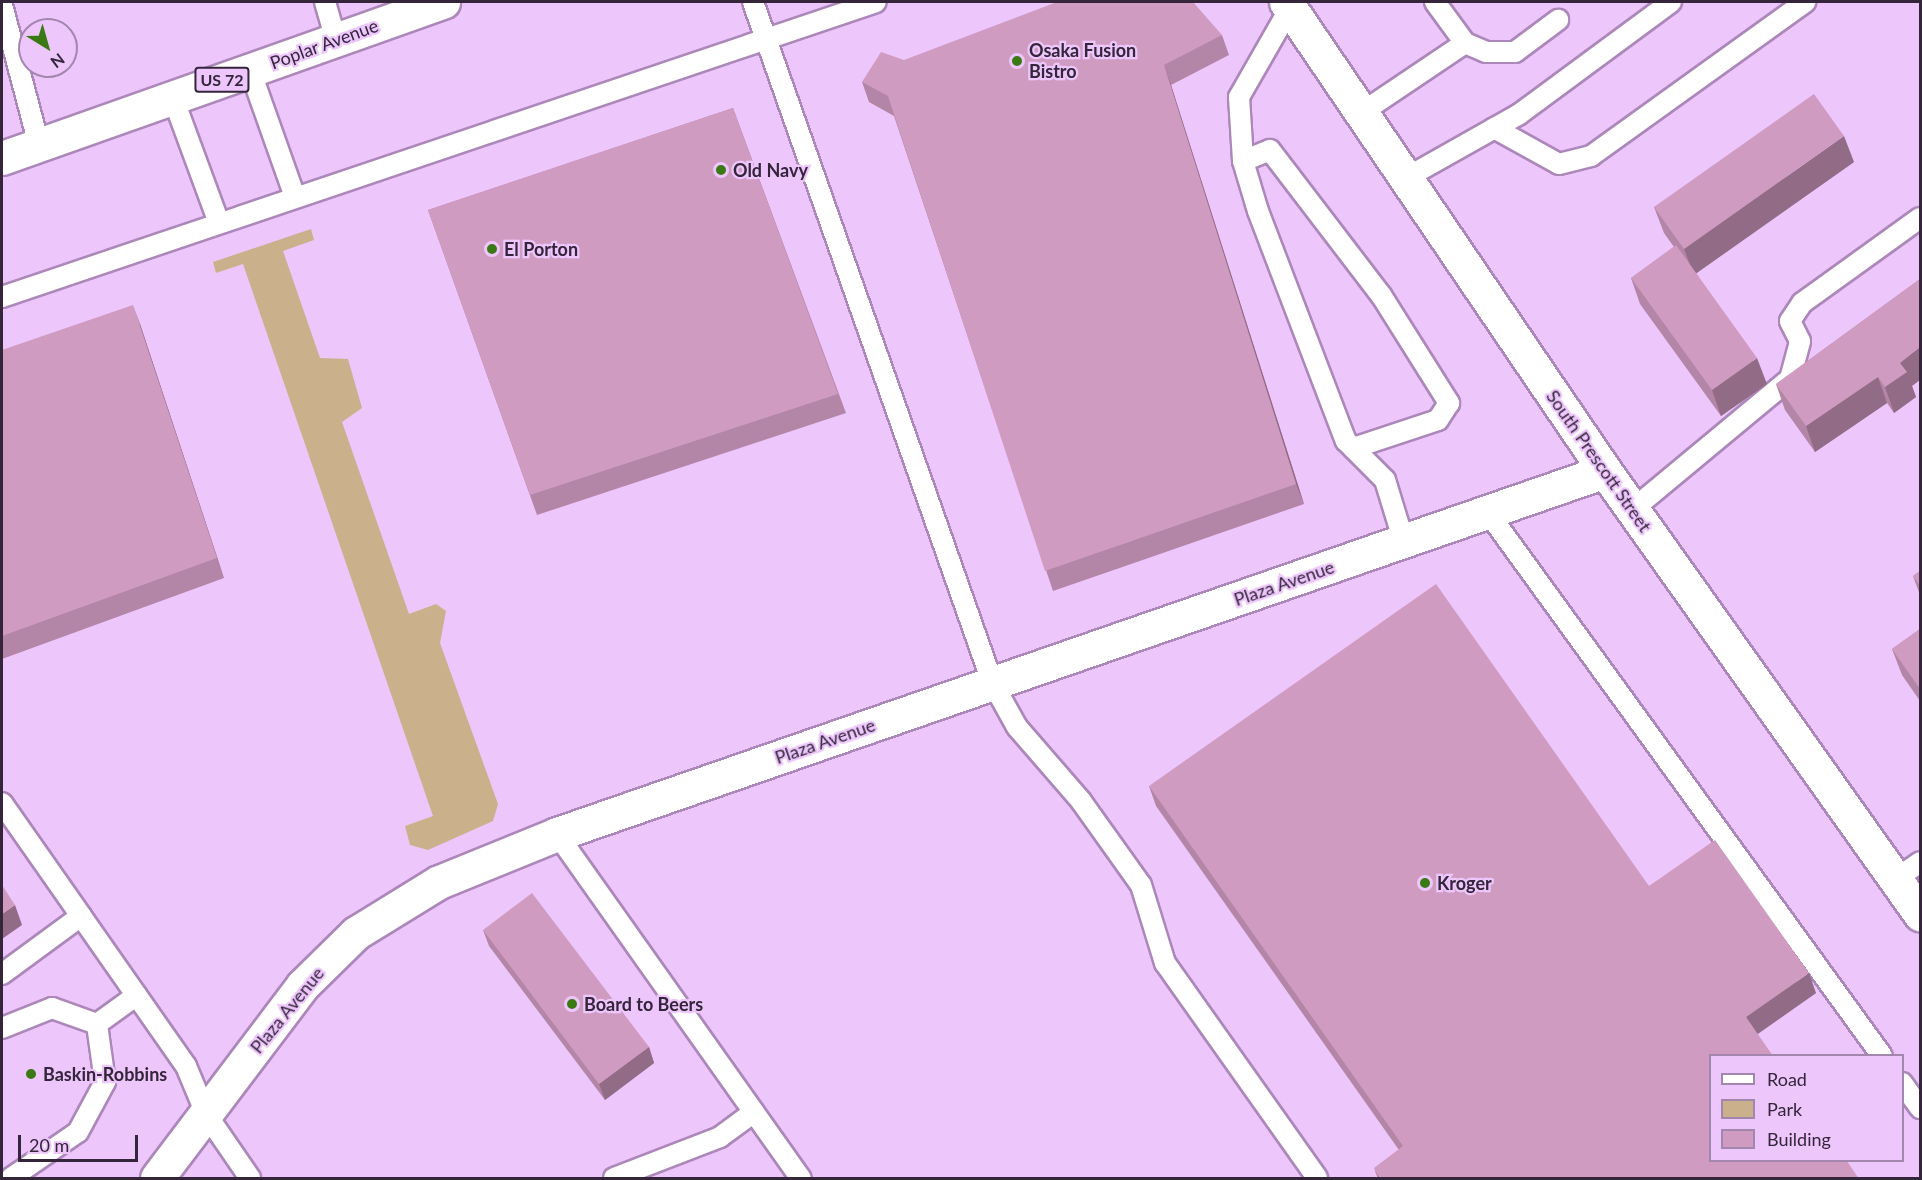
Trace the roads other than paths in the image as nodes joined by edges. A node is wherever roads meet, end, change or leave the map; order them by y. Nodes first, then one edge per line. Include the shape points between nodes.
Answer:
1 (325, 2) edge
2 (443, 2) edge
3 (753, 2) edge
4 (876, 2) edge
5 (1435, 2) edge
6 (1671, 2) edge
7 (1805, 2) edge
8 (2, 4) edge
9 (1288, 5) edge
10 (1558, 20) dead end
11 (767, 36) junction
12 (336, 40) junction
13 (1465, 43) junction
14 (250, 70) junction
15 (173, 98) junction
16 (1361, 113) junction
17 (1494, 128) junction
18 (39, 145) junction
19 (2, 158) edge
20 (1243, 161) junction
21 (1406, 178) junction
22 (295, 197) junction
23 (1920, 218) edge
24 (219, 223) junction
25 (2, 297) edge
26 (1354, 448) junction
27 (1605, 471) junction
28 (1632, 510) junction
29 (1489, 514) junction
30 (1404, 542) junction
31 (992, 682) junction
32 (2, 803) edge
33 (557, 834) junction
34 (1908, 871) edge
35 (1920, 914) edge
36 (81, 916) junction
37 (2, 974) edge
38 (137, 995) junction
39 (97, 1024) junction
40 (2, 1028) edge
41 (1881, 1054) edge
42 (1904, 1086) edge
43 (1920, 1108) edge
44 (754, 1112) junction
45 (206, 1114) junction
46 (11, 1179) edge
47 (157, 1179) edge
48 (250, 1179) edge
49 (614, 1179) edge
50 (801, 1179) edge
51 (1317, 1179) edge

1 - 12 lane
2 - 12 street, Poplar Avenue / US 72
3 - 11 lane
4 - 11 lane
5 - 13 lane
6 - 17 lane
7 - 17 lane via 1591,156 1559,164
8 - 18 lane
9 - 16 street, South Prescott Street
9 - 20 lane via 1239,97
10 - 13 lane via 1515,52 1486,52
11 - 22 lane
11 - 31 lane
12 - 14 street, Poplar Avenue / US 72
13 - 16 lane
14 - 15 street, Poplar Avenue / US 72
14 - 22 lane
15 - 18 street, Poplar Avenue / US 72
15 - 24 lane
16 - 21 street, South Prescott Street
17 - 21 lane
18 - 19 street, Poplar Avenue / US 72
20 - 26 lane via 1258,211 1346,441
20 - 26 lane via 1270,150 1381,295 1449,403 1438,420
21 - 27 street, South Prescott Street
22 - 24 lane
23 - 28 lane via 1802,303 1790,321 1800,341 1790,379
24 - 25 lane
26 - 30 lane via 1385,480
27 - 28 street, South Prescott Street
27 - 29 street, Plaza Avenue
28 - 34 street, South Prescott Street
29 - 30 street, Plaza Avenue
29 - 41 lane
30 - 31 street, Plaza Avenue
31 - 33 street, Plaza Avenue
31 - 51 lane via 1017,726 1081,801 1141,885 1165,963
32 - 36 lane
33 - 44 lane
33 - 45 street, Plaza Avenue via 439,882 356,933 302,986
34 - 35 street, South Prescott Street
36 - 37 lane
36 - 38 lane
38 - 39 lane
38 - 45 lane via 186,1066
39 - 40 lane via 52,1008
39 - 46 lane via 105,1082 78,1132
42 - 43 lane
44 - 49 lane via 720,1137
44 - 50 lane
45 - 47 street, Plaza Avenue
45 - 48 lane

